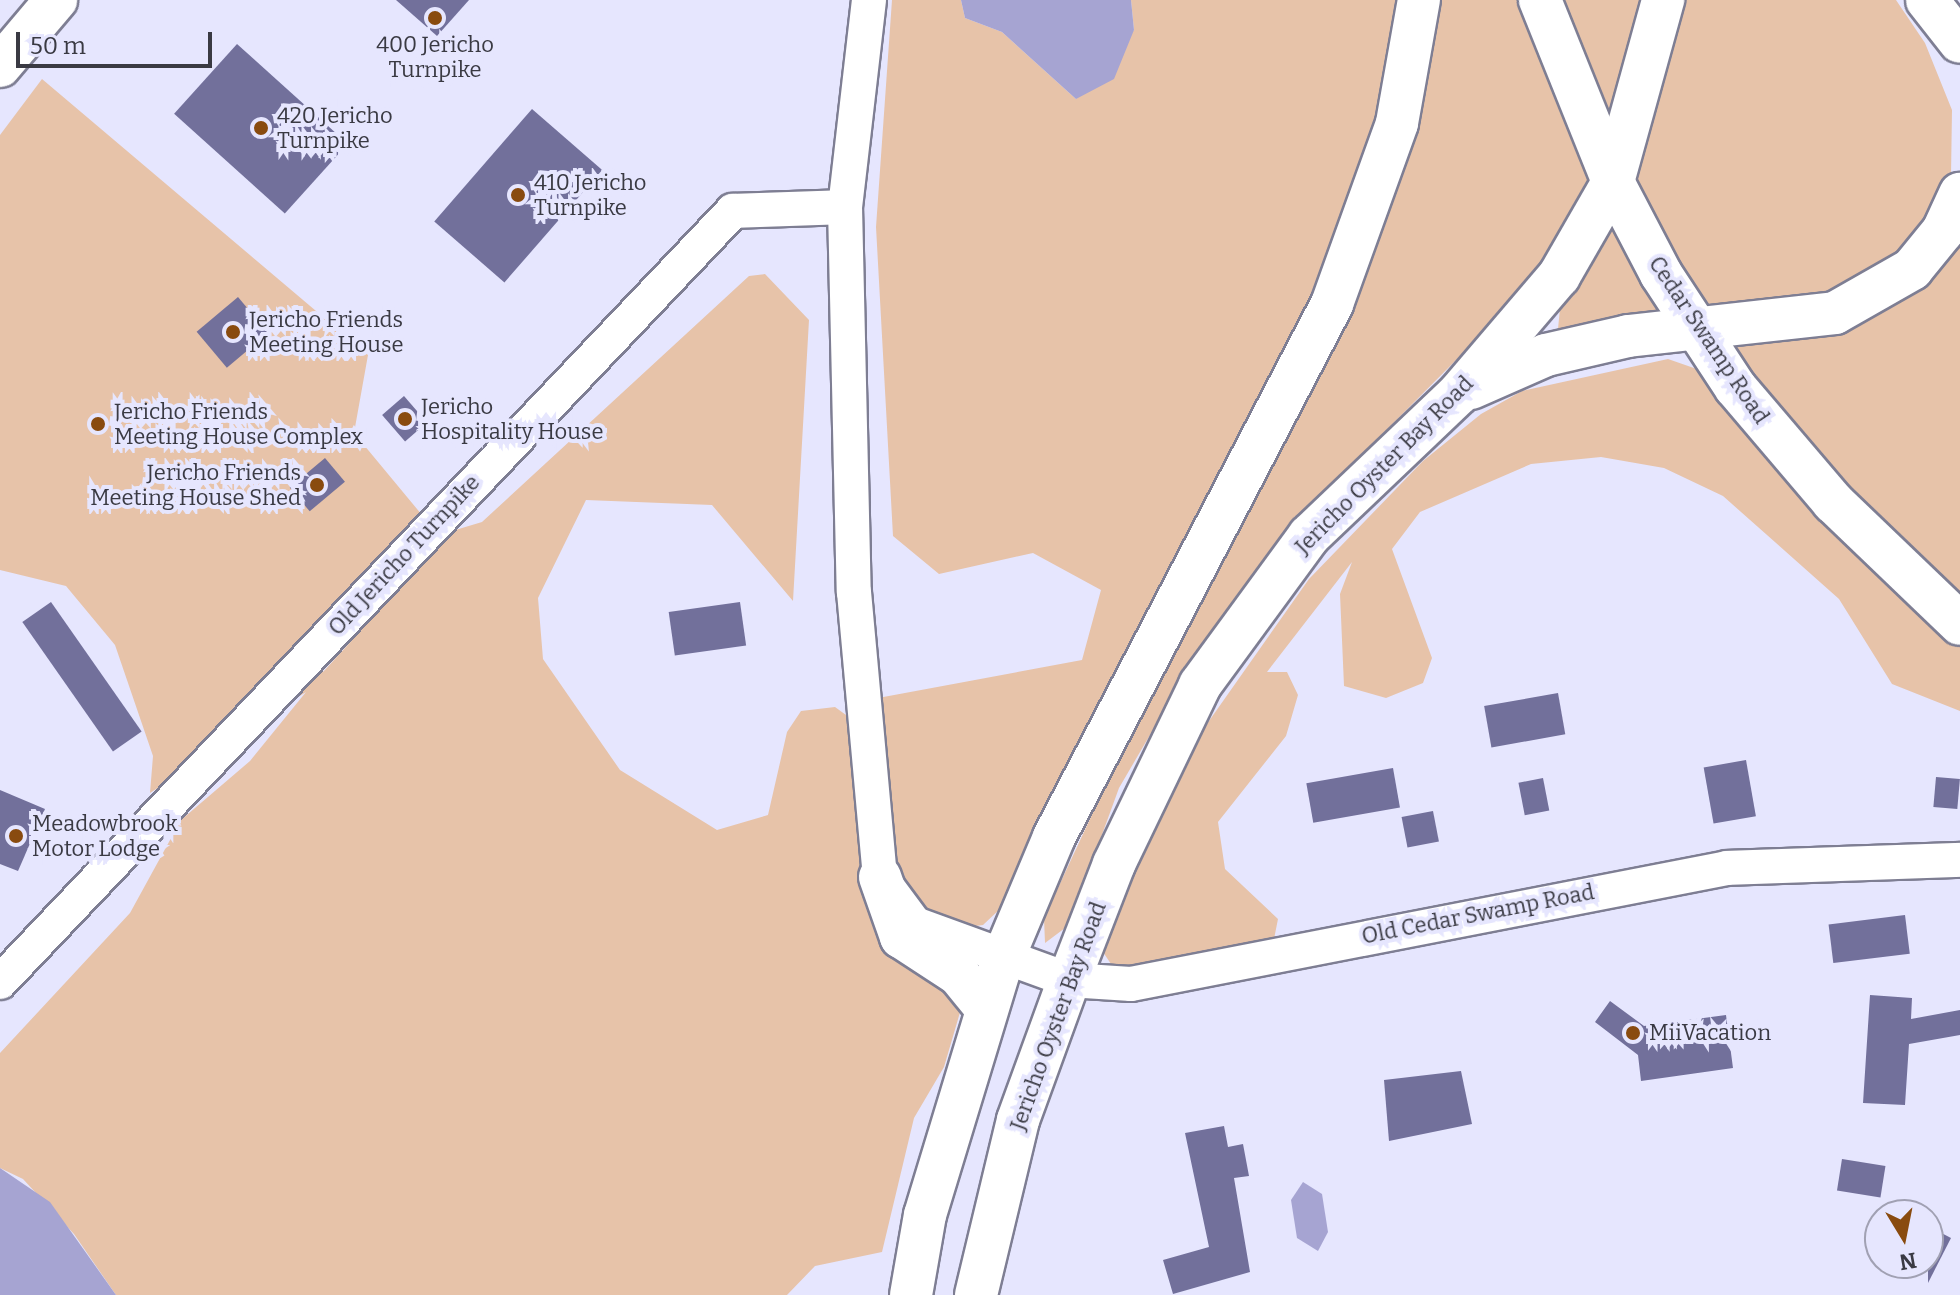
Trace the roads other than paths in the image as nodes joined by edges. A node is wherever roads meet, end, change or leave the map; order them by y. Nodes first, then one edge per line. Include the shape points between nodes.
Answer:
1 (869, 0) edge
2 (1419, 0) edge
3 (1540, 0) edge
4 (1663, 0) edge
5 (1927, 0) edge
6 (52, 2) edge
7 (1960, 42) edge
8 (0, 66) edge
9 (1613, 182) junction
10 (1960, 194) edge
11 (845, 207) junction
12 (1700, 330) junction
13 (1459, 393) junction
14 (1960, 624) edge
15 (1960, 860) edge
16 (880, 877) junction
17 (1002, 961) junction
18 (1069, 980) junction
19 (0, 982) edge
20 (985, 1007) junction
21 (911, 1295) edge
22 (976, 1295) edge

1 - 11 street
2 - 17 main road via 1397,123 1332,304 1060,824
3 - 9 main road, Cedar Swamp Road
4 - 9 main road, Jericho Oyster Bay Road
5 - 7 main road
6 - 8 main road
9 - 12 main road, Cedar Swamp Road
9 - 13 main road, Jericho Oyster Bay Road via 1559,276
10 - 12 main road via 1943,231 1912,269 1878,294 1835,313
11 - 16 street via 854,592
11 - 19 street, Old Jericho Turnpike via 733,211
12 - 13 main road via 1546,355
12 - 14 main road, Cedar Swamp Road via 1736,388 1833,502
13 - 18 main road, Jericho Oyster Bay Road via 1309,536 1209,672 1114,864
15 - 18 street, Old Cedar Swamp Road via 1727,868 1131,984
16 - 17 street via 915,924
16 - 20 main road via 901,937 940,958
17 - 18 street, Old Cedar Swamp Road
17 - 20 main road
18 - 22 main road, Jericho Oyster Bay Road via 1018,1120
20 - 21 main road via 925,1215

